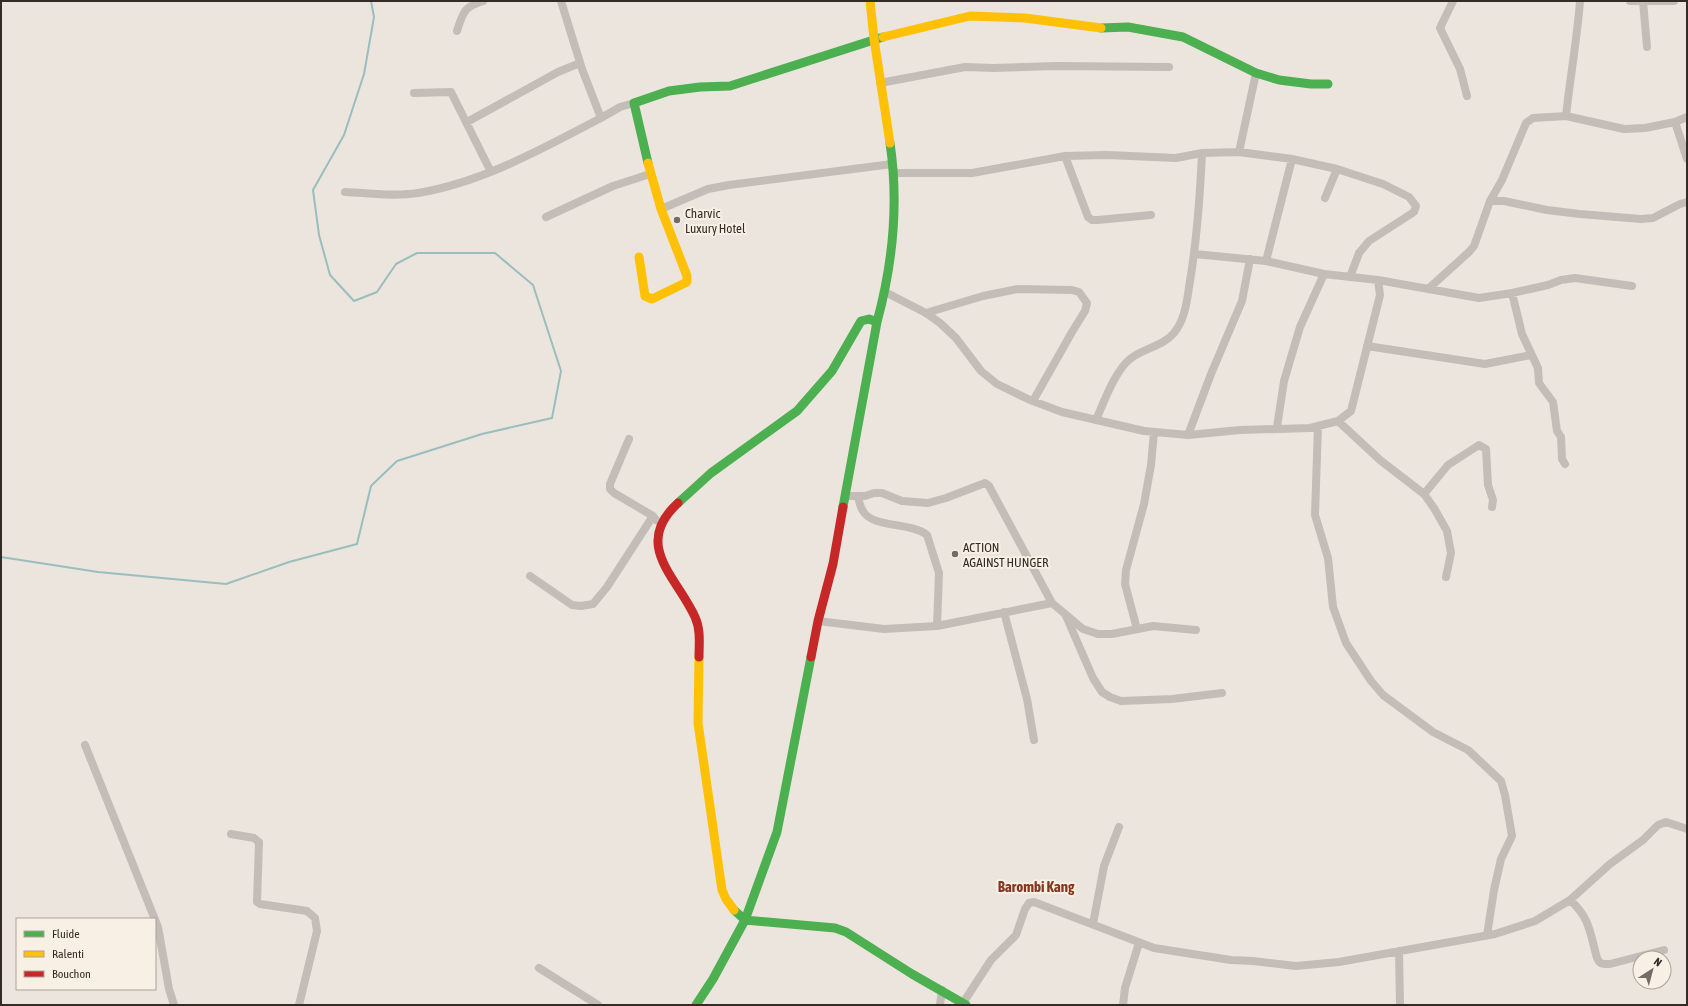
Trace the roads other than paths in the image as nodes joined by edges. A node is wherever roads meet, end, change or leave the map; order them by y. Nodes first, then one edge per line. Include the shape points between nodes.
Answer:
1 (484, 1) edge
2 (561, 1) edge
3 (870, 1) edge
4 (1453, 1) edge
5 (1580, 1) edge
6 (1630, 1) edge
7 (1643, 1) edge
8 (1674, 1) edge
9 (457, 31) dead end
10 (874, 39) junction
11 (1647, 48) dead end
12 (580, 63) junction
13 (1168, 67) dead end
14 (1256, 73) junction
15 (880, 82) junction
16 (1328, 84) dead end
17 (414, 94) dead end
18 (1467, 96) dead end
19 (634, 103) junction
20 (1566, 116) junction
21 (1687, 116) edge
22 (601, 118) junction
23 (467, 122) junction
24 (1675, 122) junction
25 (1239, 152) junction
26 (1202, 154) junction
27 (1065, 156) junction
28 (1292, 159) junction
29 (1687, 159) edge
30 (893, 168) junction
31 (1337, 169) junction
32 (491, 172) junction
33 (650, 174) junction
34 (345, 192) dead end
35 (1325, 198) dead end
36 (1490, 201) junction
37 (1687, 202) edge
38 (661, 209) junction
39 (1151, 215) dead end
40 (546, 217) dead end
41 (1195, 254) junction
42 (639, 257) dead end
43 (1250, 259) junction
44 (1266, 261) junction
45 (1324, 274) junction
46 (1350, 277) junction
47 (1378, 280) junction
48 (1632, 286) dead end
49 (1428, 289) junction
50 (885, 292) junction
51 (1512, 294) junction
52 (926, 313) junction
53 (877, 322) junction
54 (1367, 346) junction
55 (1532, 355) junction
56 (1033, 401) junction
57 (1096, 420) junction
58 (1338, 421) junction
59 (1318, 426) junction
60 (1278, 427) junction
61 (1154, 432) junction
62 (1188, 435) junction
63 (629, 439) dead end
64 (1565, 464) dead end
65 (1424, 494) junction
66 (845, 496) junction
67 (858, 496) junction
68 (1492, 507) dead end
69 (653, 516) junction
70 (660, 525) junction
71 (530, 576) dead end
72 (1446, 577) dead end
73 (1052, 603) junction
74 (1004, 612) junction
75 (1066, 616) junction
76 (818, 621) junction
77 (938, 626) junction
78 (1137, 629) junction
79 (1196, 630) dead end
80 (1222, 693) dead end
81 (1034, 740) dead end
82 (85, 745) dead end
83 (1119, 827) dead end
84 (1687, 829) edge
85 (231, 834) dead end
86 (1570, 900) junction
87 (154, 918) edge
88 (745, 920) junction
89 (156, 922) edge
90 (1093, 924) junction
91 (1487, 935) junction
92 (1139, 943) junction
93 (1399, 951) junction
94 (1632, 958) edge
95 (539, 968) dead end
96 (942, 990) junction
97 (964, 1004) edge
98 (174, 1005) edge
99 (299, 1005) edge
100 (598, 1005) edge
101 (696, 1005) edge
102 (940, 1005) edge
103 (1123, 1005) edge
104 (1400, 1005) edge

1 - 9 street via 473,4 462,13
2 - 12 street
3 - 10 main road
4 - 18 street via 1440,28 1460,69
5 - 20 street
6 - 7 street
7 - 8 street
7 - 11 street
10 - 14 main road via 970,16 1025,18 1101,28 1128,27 1183,37
10 - 15 main road
10 - 19 main road via 730,86 669,91
12 - 22 street
12 - 23 street via 558,72
13 - 15 street via 965,67
14 - 16 main road via 1279,80
14 - 25 street
15 - 30 main road
17 - 23 street via 451,92
19 - 22 street via 620,107
19 - 33 main road
20 - 24 street via 1624,129
20 - 36 street via 1532,118 1526,123 1502,180
21 - 24 street
22 - 32 street
23 - 32 street
24 - 29 street
25 - 26 street
25 - 28 street
26 - 27 street via 1176,158
26 - 41 street
27 - 30 street via 972,173
27 - 39 street via 1088,217 1092,220
28 - 31 street
28 - 44 street
30 - 38 street via 729,185 708,189
30 - 50 main road via 894,225
31 - 35 street
31 - 46 street via 1383,184 1409,197 1416,206 1414,212 1369,241 1359,253
32 - 34 street via 450,186 418,193 390,195
33 - 38 main road
33 - 40 street via 613,186
36 - 37 street via 1504,201 1580,214 1641,219 1653,218
36 - 49 street via 1474,246
38 - 42 main road via 687,276 687,282 652,299 647,298
41 - 43 street
41 - 57 street via 1183,316 1174,333 1160,344 1131,358 1121,367
43 - 44 street
43 - 62 street via 1242,302
44 - 45 street
45 - 46 street
45 - 60 street via 1300,327 1284,381
46 - 47 street
47 - 49 street
47 - 54 street via 1380,295
48 - 51 street via 1575,278
49 - 51 street via 1479,298
50 - 52 street
50 - 53 main road
51 - 55 street via 1522,334
52 - 56 street via 956,338 981,371 997,384
52 - 56 street via 983,296 1018,289 1079,292 1088,303 1085,311
53 - 66 main road
53 - 70 main road via 866,318 861,321 832,371 801,406 710,473 667,513
54 - 55 street via 1485,364
54 - 58 street via 1351,411
55 - 64 street via 1538,368 1539,383 1553,402 1557,431 1561,437 1562,460
56 - 57 street via 1062,412
57 - 61 street
58 - 59 street
58 - 65 street via 1380,460
59 - 60 street
59 - 91 street via 1315,515 1328,558 1333,607 1346,643 1383,695 1433,732 1468,750 1501,781 1512,836 1501,859
60 - 62 street
61 - 62 street
61 - 78 street via 1144,504 1126,570 1125,584
63 - 69 street via 610,489
65 - 68 street via 1448,466 1479,445 1486,449
65 - 72 street via 1447,532 1451,554
66 - 67 street
66 - 76 main road
67 - 73 street via 882,493 902,501 928,503 985,482
67 - 77 street via 863,512 869,518 918,529 927,535 938,574
69 - 70 street
69 - 71 street via 594,604 572,605
70 - 88 main road via 659,554 695,618 699,630 698,723 722,890 727,903
73 - 74 street
73 - 75 street
74 - 77 street
74 - 81 street via 1027,699
75 - 78 street via 1083,629 1098,634
75 - 80 street via 1093,678 1102,692 1110,697 1121,701 1172,699
76 - 77 street via 884,629
76 - 88 main road via 776,832
78 - 79 street via 1153,626
82 - 87 street
83 - 90 street via 1104,866
84 - 86 street via 1666,822 1658,825
85 - 99 street via 254,838 259,842 257,902 307,911 315,918 317,931
86 - 91 street via 1535,921
86 - 94 street via 1586,918 1599,963 1610,964
88 - 96 main road via 835,928 846,932
88 - 101 main road
89 - 98 street via 168,989
90 - 92 street
90 - 97 street via 1034,902 1029,903 1016,935 991,960
91 - 93 street
92 - 93 street via 1171,952 1296,966 1339,962
92 - 103 street via 1127,981
93 - 104 street
95 - 100 street
96 - 97 main road
96 - 102 street

